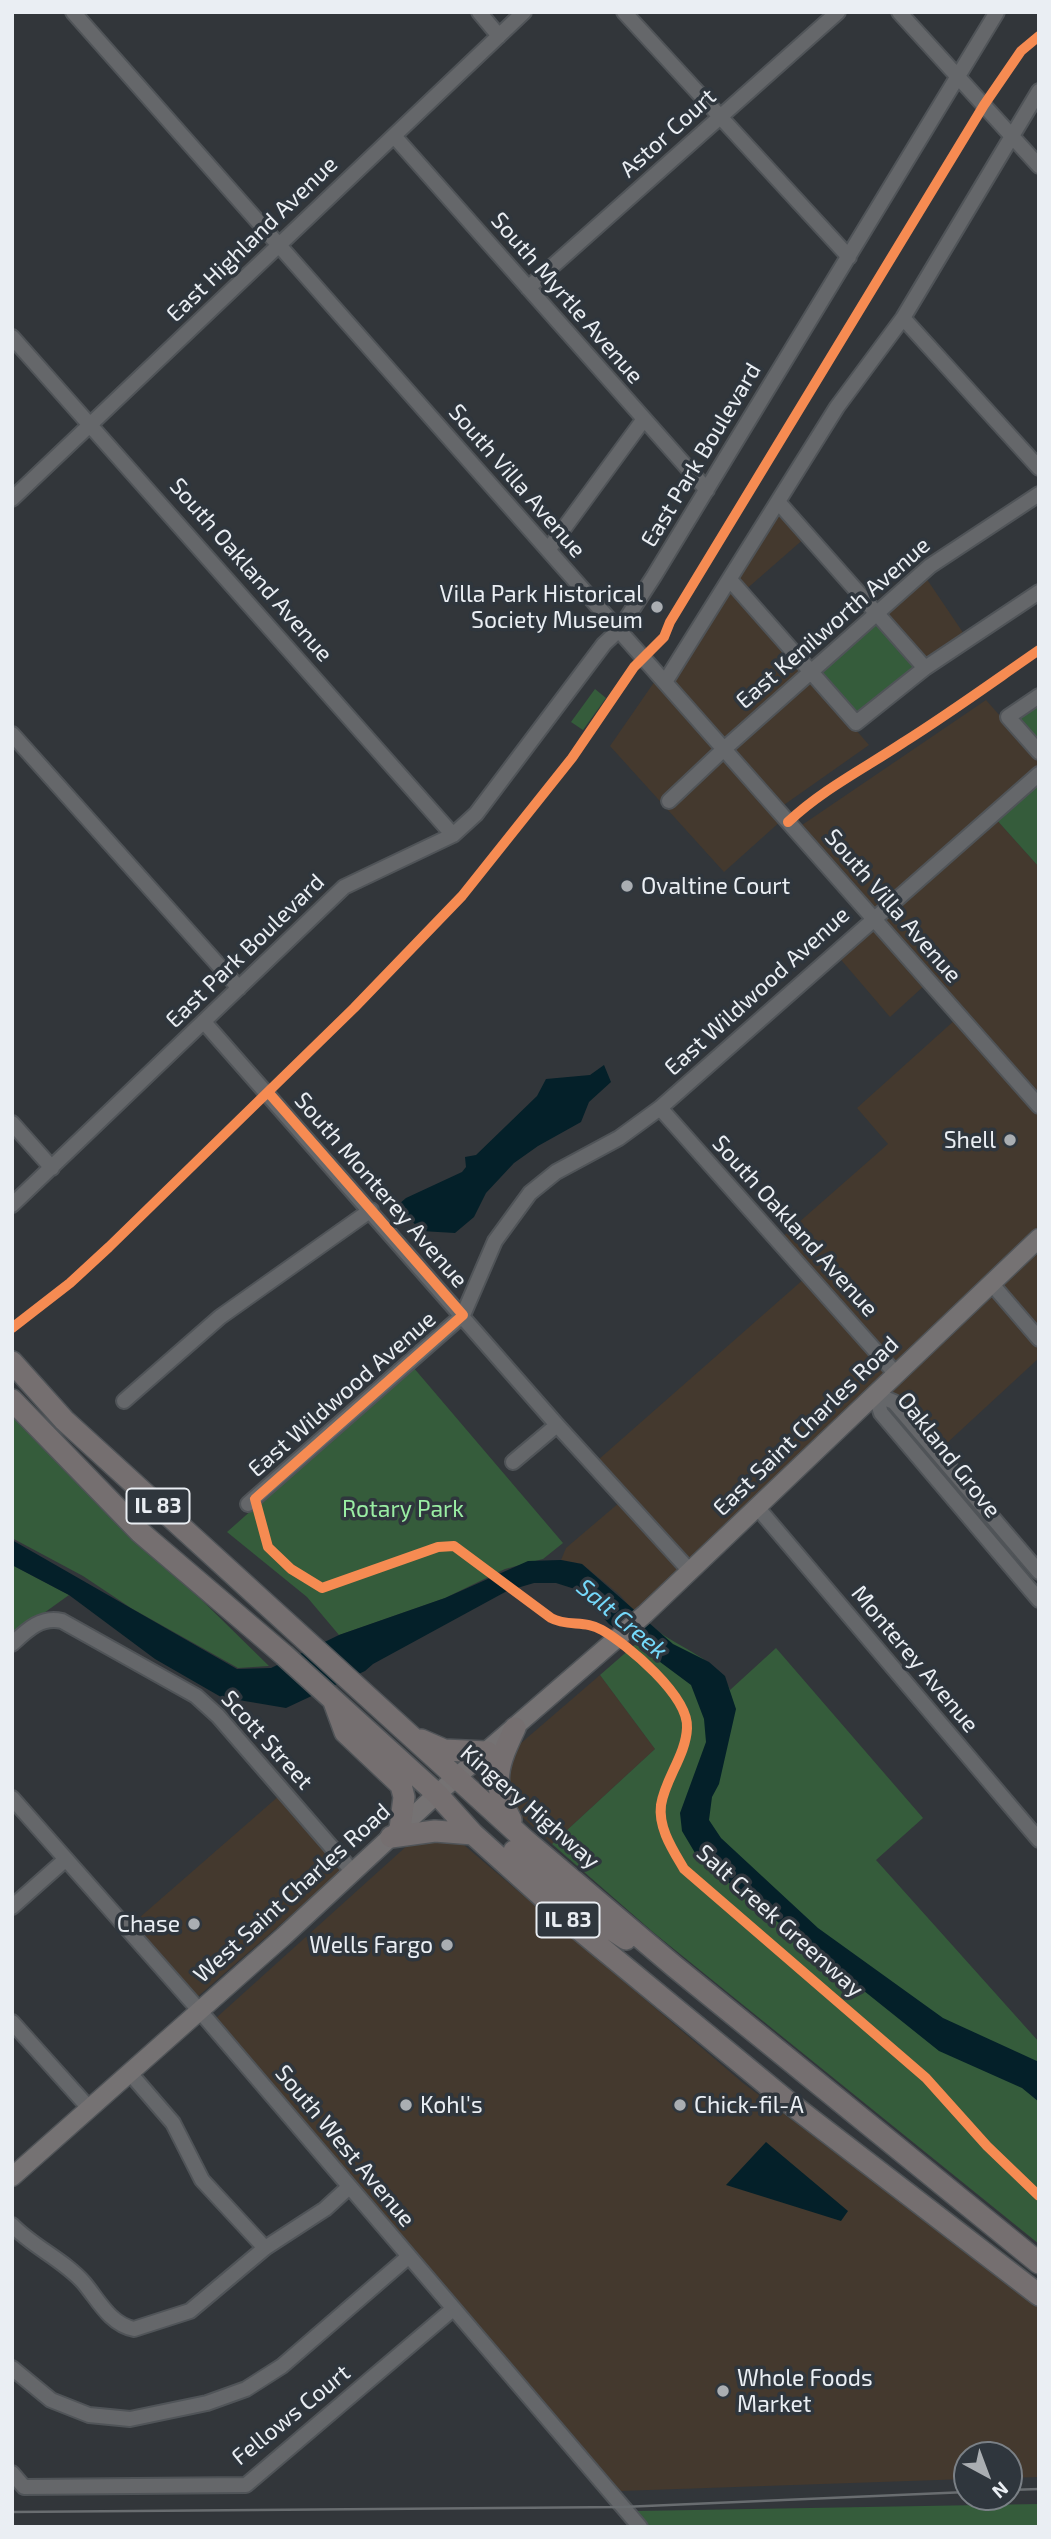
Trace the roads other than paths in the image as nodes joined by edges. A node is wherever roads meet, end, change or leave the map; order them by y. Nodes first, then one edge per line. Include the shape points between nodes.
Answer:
1 (73, 12) edge
2 (479, 12) edge
3 (524, 12) edge
4 (624, 12) edge
5 (838, 12) edge
6 (899, 12) edge
7 (998, 12) edge
8 (499, 36) junction
9 (958, 77) junction
10 (1039, 91) edge
11 (720, 117) junction
12 (394, 136) junction
13 (1012, 136) junction
14 (1039, 166) edge
15 (279, 245) junction
16 (849, 257) junction
17 (528, 288) junction
18 (903, 317) junction
19 (12, 337) edge
20 (644, 419) junction
21 (92, 424) junction
22 (1039, 468) edge
23 (707, 490) junction
24 (1039, 494) edge
25 (12, 499) edge
26 (779, 503) junction
27 (548, 550) junction
28 (731, 582) junction
29 (1039, 592) edge
30 (877, 613) junction
31 (618, 630) junction
32 (925, 668) junction
33 (810, 671) junction
34 (665, 682) junction
35 (1039, 696) edge
36 (12, 734) edge
37 (724, 749) junction
38 (1039, 752) edge
39 (1039, 774) edge
40 (669, 801) dead end
41 (453, 835) junction
42 (873, 918) junction
43 (239, 988) junction
44 (204, 1022) junction
45 (1039, 1106) edge
46 (660, 1108) junction
47 (12, 1123) edge
48 (52, 1168) junction
49 (12, 1205) edge
50 (371, 1210) junction
51 (1039, 1238) edge
52 (991, 1283) junction
53 (463, 1315) junction
54 (1039, 1339) edge
55 (12, 1362) edge
56 (896, 1374) junction
57 (875, 1394) junction
58 (12, 1400) edge
59 (124, 1401) dead end
60 (557, 1425) junction
61 (513, 1462) dead end
62 (248, 1504) dead end
63 (757, 1507) junction
64 (690, 1571) junction
65 (1039, 1572) edge
66 (1039, 1600) edge
67 (12, 1644) edge
68 (607, 1649) joint
69 (330, 1697) junction
70 (515, 1728) junction
71 (408, 1733) junction
72 (487, 1752) junction
73 (456, 1779) junction
74 (437, 1794) junction
75 (12, 1798) edge
76 (396, 1833) junction
77 (472, 1834) junction
78 (519, 1834) junction
79 (1039, 1840) edge
80 (66, 1859) junction
81 (353, 1872) junction
82 (12, 1907) edge
83 (675, 1967) junction
84 (199, 2010) junction
85 (12, 2022) edge
86 (129, 2072) junction
87 (89, 2108) junction
88 (12, 2177) edge
89 (349, 2187) junction
90 (12, 2225) edge
91 (950, 2228) junction
92 (265, 2248) junction
93 (408, 2256) junction
94 (1039, 2263) edge
95 (1039, 2295) edge
96 (1039, 2307) edge
97 (453, 2309) junction
98 (12, 2368) edge
99 (12, 2473) edge
100 (640, 2527) edge

1 - 15 street, South Villa Avenue
2 - 8 street
3 - 8 street, East Highland Avenue
4 - 11 street
5 - 11 street, Astor Court
6 - 9 street
7 - 9 street, East Park Boulevard
8 - 12 street, East Highland Avenue
9 - 13 street
9 - 16 street, East Park Boulevard
10 - 13 street
11 - 16 street
11 - 17 street, Astor Court
12 - 15 street, East Highland Avenue
12 - 17 street, South Myrtle Avenue
13 - 14 street
13 - 18 street
15 - 21 street, East Highland Avenue
15 - 27 street, South Villa Avenue
16 - 23 street, East Park Boulevard
17 - 20 street, South Myrtle Avenue
18 - 22 street
18 - 26 street via 837,407
19 - 21 street, South Oakland Avenue
20 - 23 street, South Myrtle Avenue
20 - 27 street
21 - 25 street, East Highland Avenue
21 - 41 street, South Oakland Avenue
23 - 31 street, East Park Boulevard
24 - 30 street, East Kenilworth Avenue via 930,566
26 - 28 street
26 - 30 street
27 - 31 street, South Villa Avenue
28 - 33 street
28 - 34 street
29 - 32 street
30 - 32 street
30 - 33 street, East Kenilworth Avenue
31 - 34 street, South Villa Avenue
31 - 41 street, East Park Boulevard via 492,794
32 - 33 street via 856,723
33 - 37 street, East Kenilworth Avenue
34 - 37 street, South Villa Avenue
35 - 38 street via 1008,717
36 - 43 street
37 - 40 street, East Kenilworth Avenue
37 - 42 street, South Villa Avenue
39 - 42 street, East Wildwood Avenue
41 - 43 street, East Park Boulevard via 344,887
42 - 45 street, South Villa Avenue
42 - 46 street, East Wildwood Avenue
43 - 44 street, East Park Boulevard
44 - 48 street, East Park Boulevard
44 - 50 street, South Monterey Avenue
46 - 53 street, East Wildwood Avenue via 530,1193 495,1241
46 - 56 street, South Oakland Avenue
47 - 48 street
48 - 49 street, East Park Boulevard
50 - 53 street, South Monterey Avenue
50 - 59 street via 220,1317
51 - 52 main road, East Saint Charles Road
52 - 54 street
52 - 56 main road, East Saint Charles Road
53 - 60 street, South Monterey Avenue
53 - 62 street, East Wildwood Avenue
55 - 71 highway, Kingery Highway / IL 83 via 65,1420
56 - 57 main road, East Saint Charles Road
57 - 63 main road, East Saint Charles Road
57 - 65 street, Oakland Grove via 894,1402
57 - 66 street, Oakland Grove via 881,1413
58 - 69 highway, IL 83 via 140,1532
60 - 61 street
60 - 64 street, South Monterey Avenue
63 - 64 main road, East Saint Charles Road
63 - 79 street, Monterey Avenue
64 - 68 main road, East Saint Charles Road
67 - 81 street, Scott Street via 41,1622 56,1619 196,1696
68 - 70 main road, West Saint Charles Road
69 - 74 highway, IL 83
69 - 76 highway via 345,1732 401,1785 404,1797
70 - 72 main road, West Saint Charles Road
70 - 78 highway via 502,1756 497,1785 499,1798
71 - 72 highway via 444,1750
71 - 73 highway, Kingery Highway / IL 83
72 - 73 main road, West Saint Charles Road
73 - 74 main road, West Saint Charles Road
73 - 78 highway, Kingery Highway / IL 83
74 - 76 main road, West Saint Charles Road
74 - 77 highway, IL 83
74 - 83 highway via 460,1803 578,1907
75 - 80 street, South West Avenue
76 - 77 highway
76 - 81 main road, West Saint Charles Road
77 - 91 highway, IL 83 via 659,1996
78 - 83 highway, Kingery Highway / IL 83
80 - 82 street
80 - 84 street, South West Avenue
81 - 84 main road, West Saint Charles Road
83 - 94 highway, Kingery Highway / IL 83
84 - 86 main road, West Saint Charles Road
84 - 89 street, South West Avenue
85 - 87 street
86 - 87 main road, West Saint Charles Road
86 - 92 street via 173,2123 202,2180
87 - 88 main road, West Saint Charles Road
89 - 92 street via 302,2226
89 - 93 street, South West Avenue
90 - 92 street via 73,2273 120,2325 134,2329 190,2311
91 - 95 highway, IL 83
91 - 96 highway via 979,2260
93 - 97 street, South West Avenue
93 - 98 street, Fellows Court via 282,2366 246,2389 207,2403 130,2419 89,2415 51,2400
97 - 99 street, Fellows Court via 246,2485 24,2487
97 - 100 street, South West Avenue

